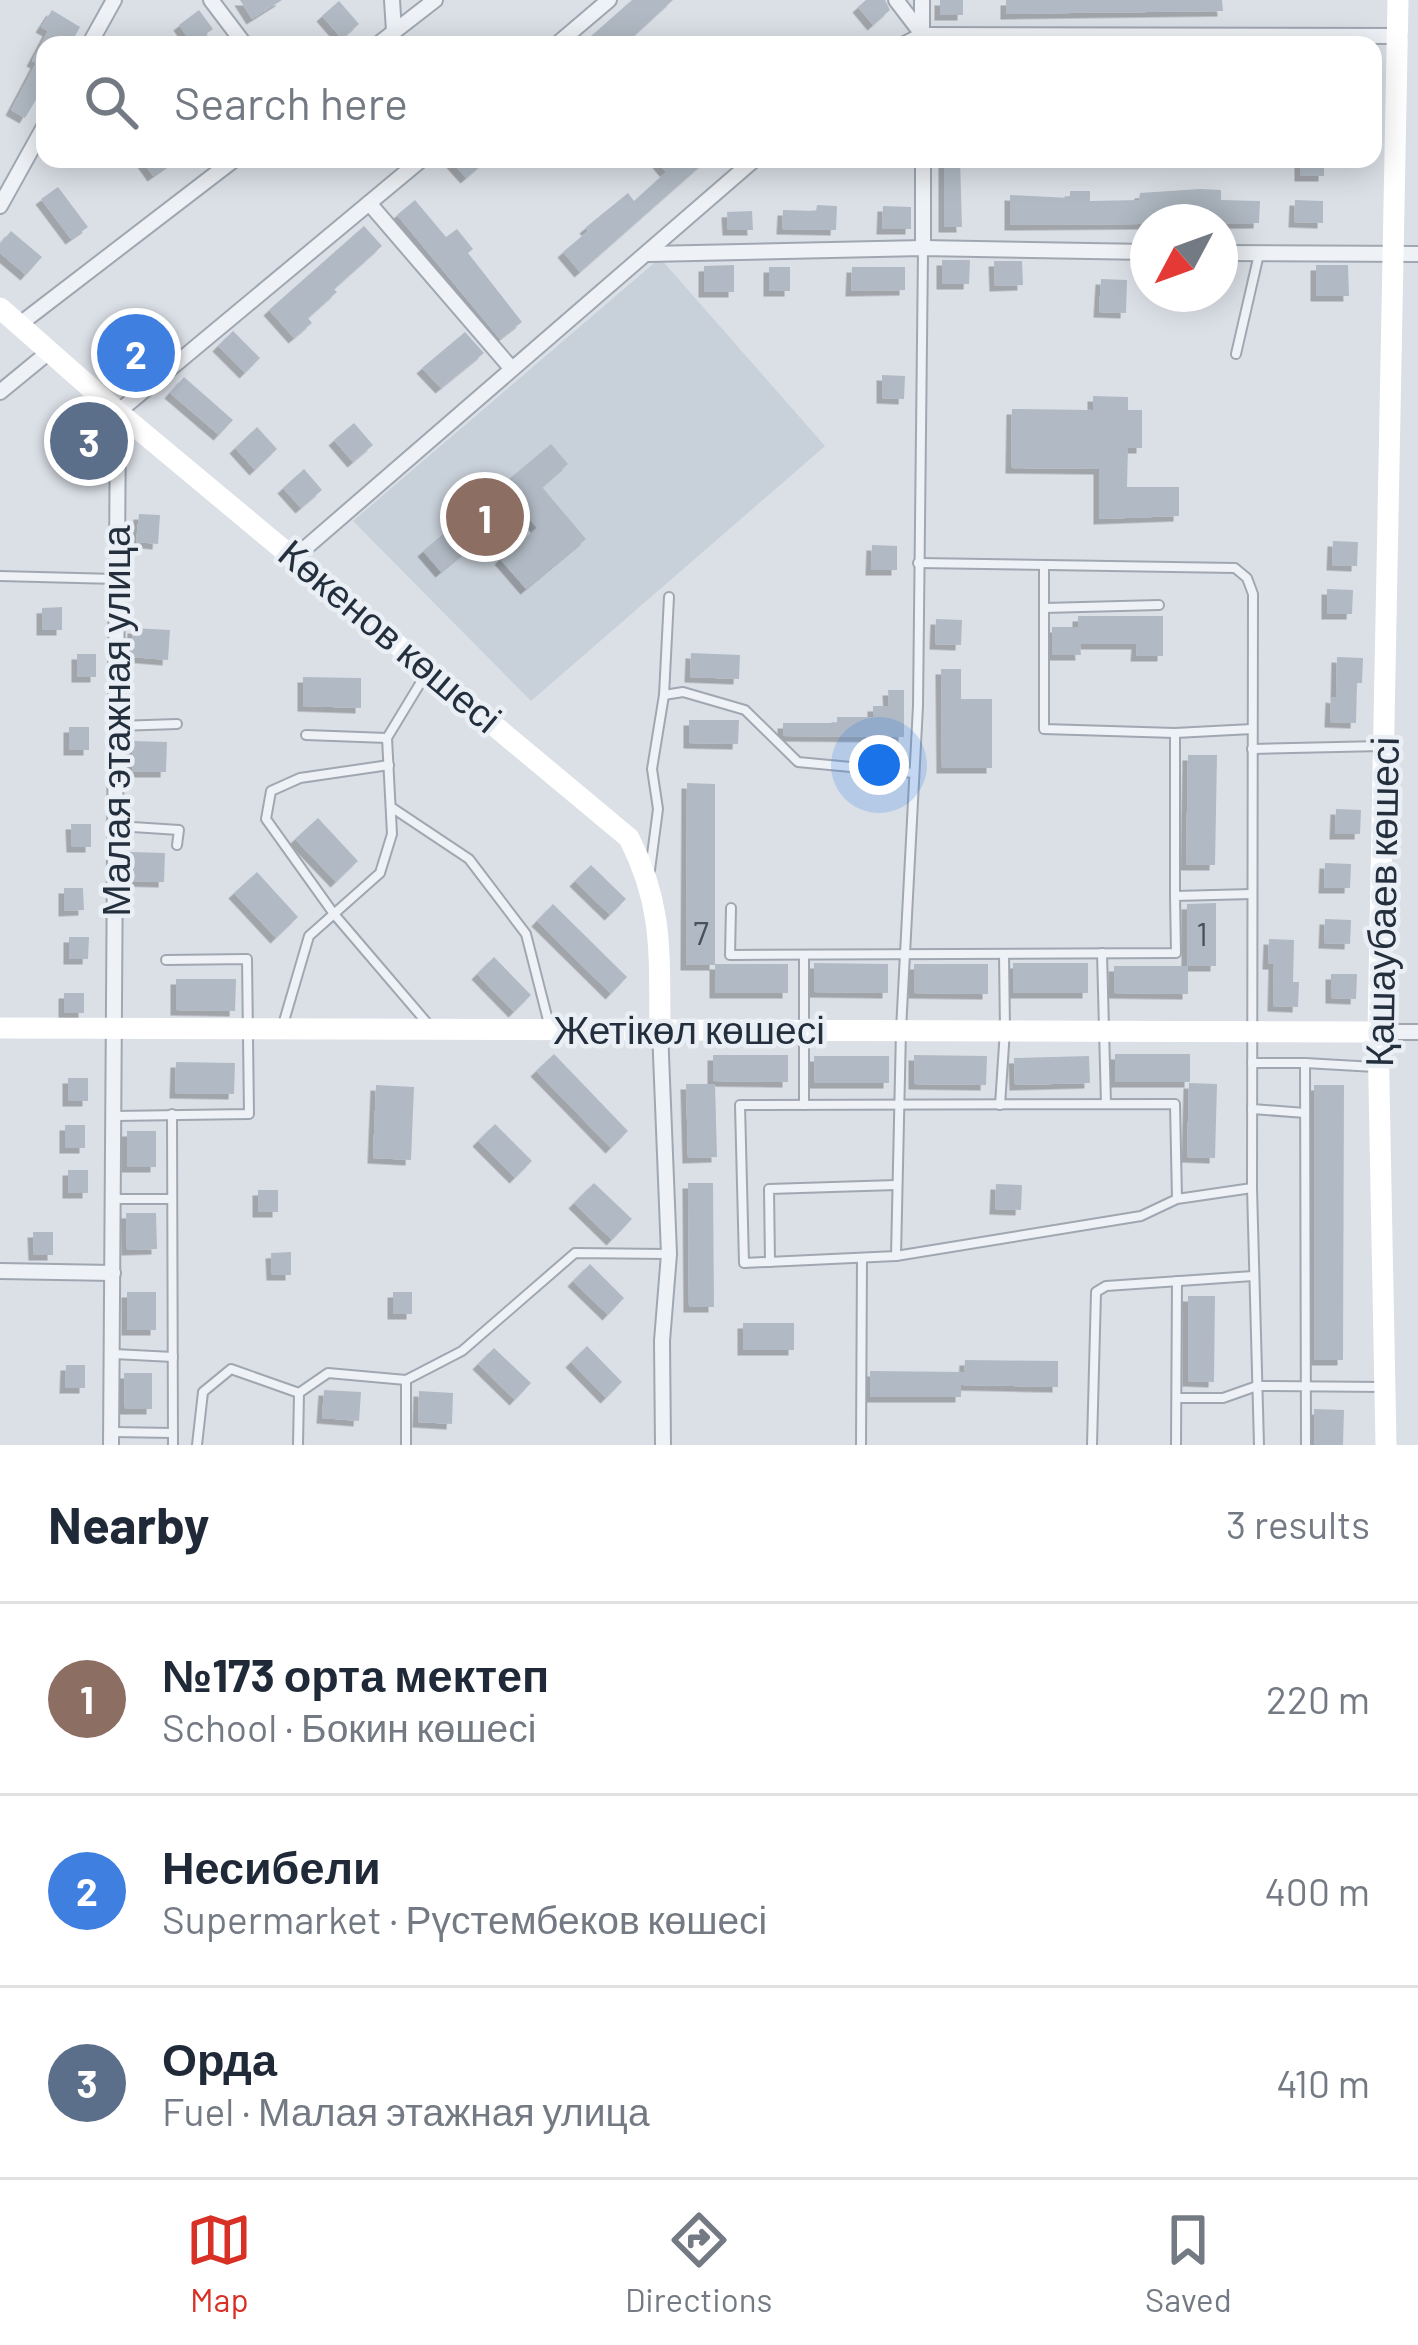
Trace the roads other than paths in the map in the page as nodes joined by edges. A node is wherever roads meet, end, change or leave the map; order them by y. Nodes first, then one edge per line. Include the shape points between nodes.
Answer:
1 (114, 0) edge
2 (211, 0) edge
3 (392, 0) edge
4 (435, 0) edge
5 (609, 0) edge
6 (896, 0) edge
7 (922, 0) edge
8 (1399, 0) edge
9 (394, 31) junction
10 (94, 36) edge
11 (238, 36) edge
12 (388, 36) edge
13 (567, 36) edge
14 (919, 36) edge
15 (922, 36) edge
16 (1382, 36) edge
17 (1399, 36) junction
18 (36, 141) edge
19 (223, 168) edge
20 (411, 168) edge
21 (745, 168) edge
22 (923, 168) edge
23 (369, 203) junction
24 (0, 206) edge
25 (923, 248) junction
26 (1130, 252) edge
27 (647, 254) junction
28 (1238, 254) edge
29 (1259, 254) junction
30 (1418, 254) edge
31 (1394, 256) junction
32 (0, 308) edge
33 (20, 324) junction
34 (50, 351) junction
35 (1236, 354) dead end
36 (511, 368) junction
37 (0, 392) edge
38 (118, 412) junction
39 (296, 557) junction
40 (918, 562) junction
41 (1044, 567) junction
42 (0, 576) edge
43 (116, 579) junction
44 (668, 597) dead end
45 (1160, 604) dead end
46 (1044, 608) junction
47 (430, 668) junction
48 (664, 695) junction
49 (177, 724) dead end
50 (116, 726) junction
51 (1252, 728) junction
52 (1175, 734) junction
53 (306, 735) dead end
54 (387, 738) junction
55 (1384, 746) junction
56 (1252, 749) junction
57 (389, 765) junction
58 (914, 773) junction
59 (391, 807) junction
60 (116, 826) junction
61 (177, 845) dead end
62 (650, 877) junction
63 (1252, 894) junction
64 (1175, 896) junction
65 (731, 908) dead end
66 (334, 914) junction
67 (1004, 953) junction
68 (1102, 953) junction
69 (905, 954) junction
70 (804, 957) junction
71 (166, 960) dead end
72 (0, 1028) edge
73 (433, 1029) junction
74 (116, 1030) junction
75 (249, 1030) junction
76 (281, 1030) junction
77 (550, 1030) junction
78 (660, 1030) junction
79 (806, 1030) junction
80 (901, 1030) junction
81 (1005, 1030) junction
82 (1106, 1030) junction
83 (1251, 1030) junction
84 (1378, 1032) junction
85 (1418, 1032) edge
86 (1252, 1063) junction
87 (1305, 1063) junction
88 (1378, 1068) junction
89 (1106, 1104) junction
90 (804, 1105) junction
91 (899, 1105) junction
92 (1000, 1105) junction
93 (1252, 1109) junction
94 (1305, 1113) junction
95 (172, 1114) junction
96 (115, 1116) junction
97 (896, 1185) junction
98 (1252, 1188) junction
99 (114, 1199) junction
100 (172, 1199) junction
101 (1177, 1199) junction
102 (669, 1254) junction
103 (896, 1256) junction
104 (862, 1258) junction
105 (770, 1262) junction
106 (0, 1271) edge
107 (113, 1273) junction
108 (1253, 1276) junction
109 (1177, 1281) junction
110 (112, 1354) junction
111 (173, 1357) junction
112 (406, 1380) junction
113 (1257, 1386) junction
114 (1306, 1386) junction
115 (1385, 1387) junction
116 (299, 1393) junction
117 (1178, 1398) junction
118 (173, 1433) junction
119 (111, 1439) edge
120 (173, 1445) edge
121 (197, 1445) edge
122 (298, 1445) edge
123 (406, 1445) edge
124 (663, 1445) edge
125 (861, 1445) edge
126 (1092, 1445) edge
127 (1176, 1445) edge
128 (1259, 1445) edge
129 (1306, 1445) edge
130 (1386, 1445) edge

1 - 10 street
2 - 11 street
3 - 9 street
4 - 9 street
5 - 13 street
6 - 14 street
7 - 15 street
8 - 17 street, Қашаубаев көшесі
9 - 12 street
16 - 17 street
17 - 31 street, Қашаубаев көшесі
18 - 24 street
19 - 33 street
20 - 23 street
21 - 27 street
22 - 25 street
23 - 36 street
23 - 38 street
25 - 26 street
25 - 27 street
25 - 40 lane
27 - 36 street
28 - 29 street
29 - 31 street
29 - 35 lane
30 - 31 street
31 - 55 street, Қашаубаев көшесі
32 - 33 street, Көкенов көшесі
33 - 34 street, Көкенов көшесі
34 - 37 street
34 - 38 street, Көкенов көшесі
36 - 39 street
38 - 39 street, Көкенов көшесі
38 - 43 street, Малая этажная улица
39 - 47 street, Көкенов көшесі
40 - 41 lane
40 - 58 lane
41 - 46 lane
41 - 51 lane via 1235,568 1252,594
42 - 43 lane
43 - 50 street, Малая этажная улица
44 - 48 lane
45 - 46 lane
46 - 52 lane via 1044,728
47 - 54 lane
47 - 62 street, Көкенов көшесі via 629,838
48 - 58 lane via 683,692 745,710 798,762
48 - 62 lane via 652,769 658,809
49 - 50 lane
50 - 60 street, Малая этажная улица
51 - 52 lane
51 - 56 lane
52 - 64 lane
53 - 54 lane
54 - 57 lane
55 - 56 lane
55 - 84 street, Қашаубаев көшесі
56 - 63 lane
57 - 59 lane
57 - 66 lane via 271,790 266,819
58 - 69 lane
59 - 66 lane via 380,873
59 - 77 lane via 469,859 526,934
60 - 61 lane via 179,830
60 - 74 street, Малая этажная улица
62 - 78 street, Көкенов көшесі
63 - 64 lane
63 - 83 lane
64 - 68 lane via 1176,953
65 - 70 lane via 730,955
66 - 73 lane
66 - 76 lane via 309,936
67 - 68 lane
67 - 69 lane
67 - 81 lane
68 - 82 lane
69 - 70 lane
69 - 80 lane
70 - 79 lane
71 - 75 lane via 247,959
72 - 74 street, Жетікөл көшесі
73 - 76 street, Жетікөл көшесі
73 - 77 street, Жетікөл көшесі
74 - 75 street, Жетікөл көшесі
74 - 96 street, Малая этажная улица
75 - 76 street, Жетікөл көшесі
75 - 95 lane via 249,1114
77 - 78 street, Жетікөл көшесі
78 - 79 street, Жетікөл көшесі
78 - 102 street
79 - 80 street, Жетікөл көшесі
79 - 90 lane
80 - 81 street, Жетікөл көшесі
80 - 91 lane
81 - 82 street, Жетікөл көшесі
81 - 92 lane
82 - 83 street, Жетікөл көшесі
82 - 89 lane
83 - 84 street, Жетікөл көшесі
83 - 86 lane
84 - 85 street
84 - 88 street, Қашаубаев көшесі
86 - 87 lane
86 - 93 lane
87 - 88 lane
87 - 94 lane
88 - 115 street, Қашаубаев көшесі
89 - 92 lane
89 - 101 lane via 1175,1104
90 - 91 lane
90 - 105 lane via 740,1105 744,1262
91 - 92 lane
91 - 97 lane
93 - 94 lane
93 - 98 lane
94 - 114 lane
95 - 96 lane
95 - 100 lane
96 - 99 street, Малая этажная улица
97 - 103 lane
97 - 105 lane via 769,1189
98 - 101 lane
98 - 108 lane
99 - 100 lane
99 - 107 street, Малая этажная улица
100 - 111 lane
101 - 103 lane via 1141,1216
102 - 112 lane via 575,1253 462,1351
102 - 124 street
103 - 104 lane
104 - 105 lane
104 - 125 lane
106 - 107 street
107 - 110 street, Малая этажная улица
108 - 109 lane
108 - 113 lane
109 - 117 lane
109 - 126 lane via 1096,1292
110 - 111 lane
110 - 119 street, Малая этажная улица
111 - 118 lane
112 - 116 lane via 328,1373
112 - 123 lane
113 - 114 lane
113 - 117 lane via 1223,1398
113 - 128 lane
114 - 115 lane
114 - 129 lane
115 - 130 street, Қашаубаев көшесі
116 - 121 lane via 231,1369 202,1392
116 - 122 lane
117 - 127 lane
118 - 119 lane
118 - 120 lane

